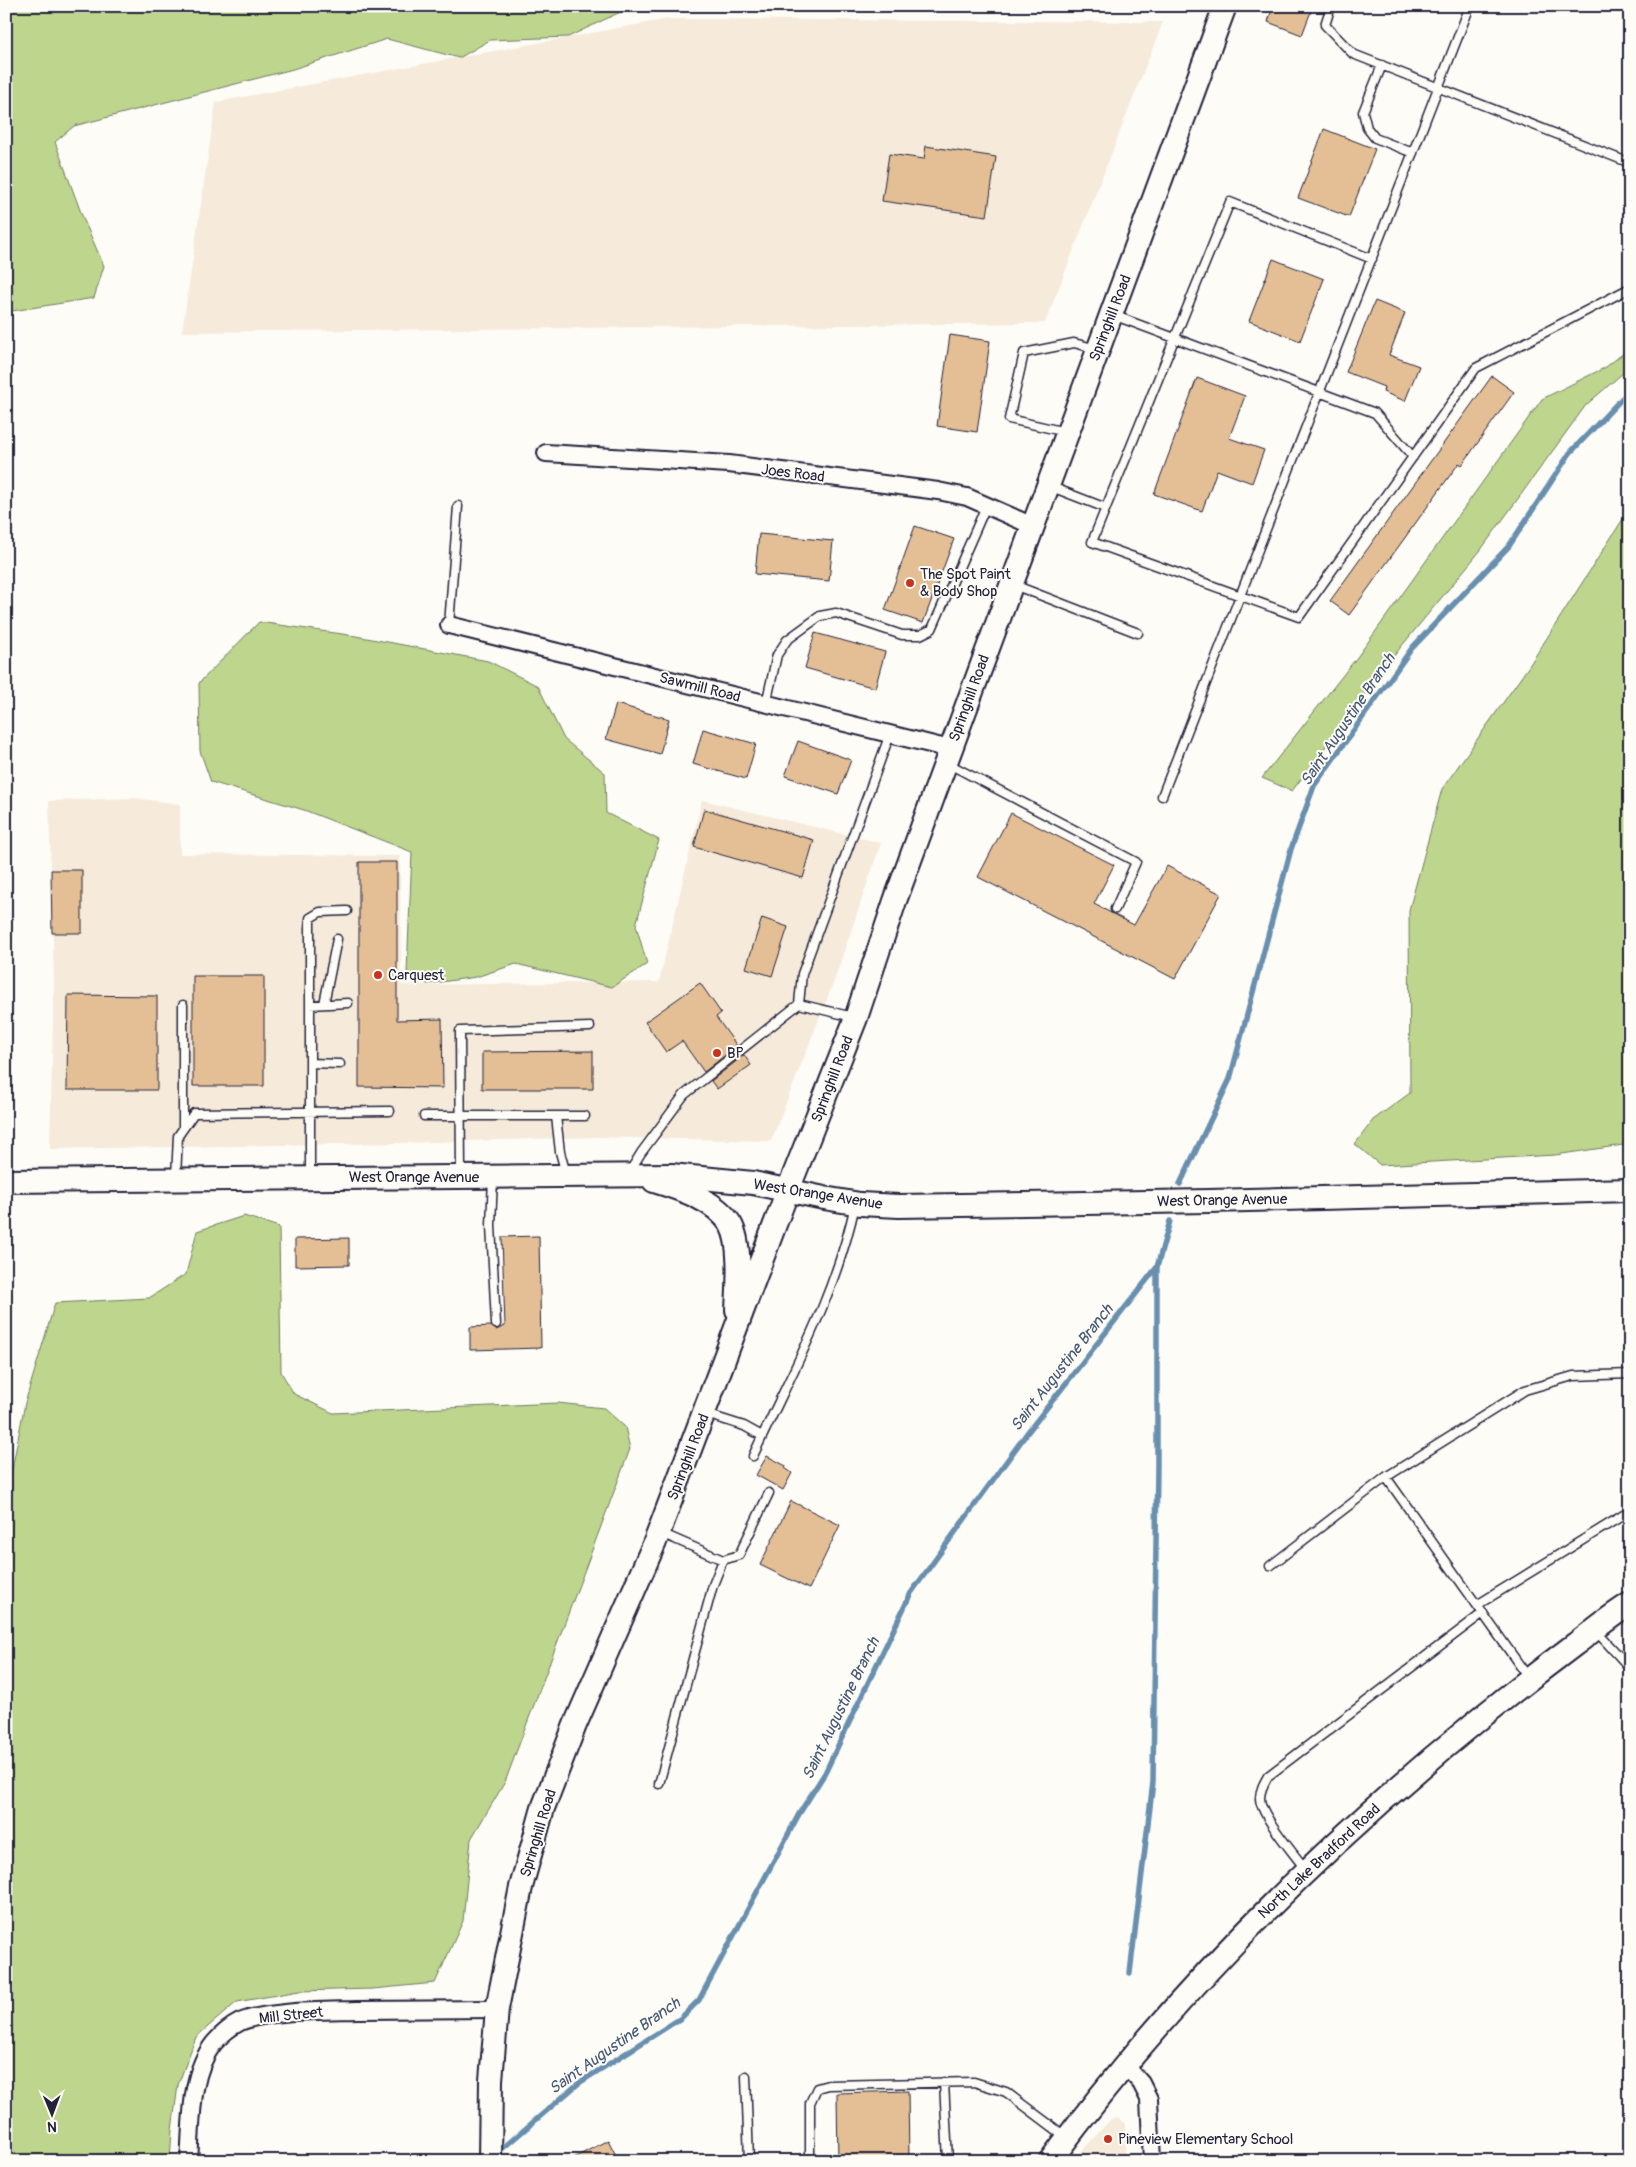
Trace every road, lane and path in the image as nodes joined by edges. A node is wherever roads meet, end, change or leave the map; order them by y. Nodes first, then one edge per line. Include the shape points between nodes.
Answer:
1 (1225, 6) edge
2 (1331, 6) edge
3 (1470, 6) edge
4 (1382, 65) junction
5 (1439, 88) junction
6 (1413, 153) junction
7 (1630, 163) edge
8 (1372, 259) junction
9 (1630, 288) edge
10 (1112, 314) junction
11 (1175, 337) junction
12 (1099, 349) junction
13 (1320, 393) junction
14 (1068, 432) junction
15 (546, 453) dead end
16 (1413, 457) junction
17 (1048, 486) junction
18 (987, 504) junction
19 (458, 506) dead end
20 (1106, 508) junction
21 (1033, 526) junction
22 (1012, 584) junction
23 (1240, 596) junction
24 (449, 625) joint
25 (1138, 632) dead end
26 (766, 704) junction
27 (890, 734) junction
28 (948, 756) junction
29 (1162, 796) dead end
30 (1115, 909) dead end
31 (347, 911) dead end
32 (337, 939) dead end
33 (348, 1003) dead end
34 (324, 1004) junction
35 (799, 1004) junction
36 (183, 1005) dead end
37 (310, 1005) junction
38 (856, 1018) junction
39 (590, 1028) dead end
40 (310, 1064) junction
41 (340, 1064) dead end
42 (390, 1111) dead end
43 (310, 1112) junction
44 (424, 1116) dead end
45 (461, 1116) junction
46 (556, 1116) junction
47 (585, 1116) dead end
48 (183, 1129) junction
49 (627, 1175) junction
50 (461, 1176) junction
51 (493, 1176) junction
52 (566, 1176) junction
53 (310, 1178) junction
54 (176, 1179) junction
55 (6, 1180) edge
56 (788, 1190) junction
57 (1630, 1190) edge
58 (855, 1203) junction
59 (496, 1324) dead end
60 (736, 1328) junction
61 (1630, 1374) edge
62 (704, 1414) junction
63 (762, 1436) junction
64 (753, 1456) dead end
65 (1386, 1477) junction
66 (769, 1493) dead end
67 (1630, 1511) edge
68 (659, 1532) junction
69 (723, 1560) junction
70 (1270, 1566) dead end
71 (1630, 1604) edge
72 (1477, 1605) junction
73 (1483, 1613) junction
74 (1594, 1630) junction
75 (1630, 1668) edge
76 (1530, 1679) junction
77 (659, 1784) dead end
78 (1307, 1872) junction
79 (497, 2008) junction
80 (1125, 2065) junction
81 (746, 2076) dead end
82 (944, 2082) junction
83 (1067, 2138) junction
84 (190, 2161) edge
85 (490, 2161) edge
86 (749, 2161) edge
87 (810, 2161) edge
88 (948, 2161) edge
89 (1050, 2161) edge
90 (1152, 2161) edge

1 - 10 main road, Springhill Road
2 - 4 lane via 1325,25 1353,54
3 - 5 lane
4 - 5 lane
4 - 6 lane via 1363,112 1367,128 1375,138
5 - 6 lane
5 - 7 lane
6 - 8 lane
8 - 11 lane via 1230,202
8 - 13 lane
9 - 16 lane via 1476,368
10 - 11 lane
10 - 12 main road, Springhill Road
11 - 13 lane
11 - 20 lane
12 - 14 main road, Springhill Road
12 - 14 lane via 1074,343 1024,353 1009,419
13 - 16 lane via 1376,413
13 - 23 lane
14 - 17 main road, Springhill Road
15 - 18 street, Joes Road via 729,464 938,491
16 - 23 lane via 1299,617
17 - 20 lane
17 - 21 main road, Springhill Road
18 - 21 street, Joes Road
18 - 26 lane via 932,629 920,635 902,635 836,613 820,616 786,640 777,655
19 - 24 lane
20 - 23 lane via 1092,542
21 - 22 main road, Springhill Road
22 - 25 lane
22 - 28 main road, Springhill Road
23 - 29 lane
24 - 26 street, Sawmill Road
26 - 27 street, Sawmill Road
27 - 28 street, Sawmill Road
27 - 35 lane via 802,974
28 - 30 lane via 1136,862
28 - 38 main road, Springhill Road
31 - 37 lane via 320,912 310,918
32 - 34 lane
33 - 34 lane
34 - 37 lane
35 - 38 lane
35 - 49 lane via 684,1094
36 - 48 lane
37 - 40 lane
38 - 56 main road, Springhill Road
39 - 45 lane via 460,1031
40 - 41 lane
40 - 43 lane
42 - 43 lane
43 - 48 lane via 194,1113
43 - 53 lane
44 - 45 lane
45 - 46 lane
45 - 50 lane
46 - 47 lane
46 - 52 lane
48 - 54 lane via 178,1136
49 - 52 main road, West Orange Avenue
49 - 56 main road, West Orange Avenue via 709,1177
49 - 60 main road via 692,1195 719,1212 731,1226 737,1261
50 - 51 main road, West Orange Avenue
50 - 53 main road, West Orange Avenue
51 - 52 main road, West Orange Avenue
51 - 59 lane via 491,1225
53 - 54 main road, West Orange Avenue
54 - 55 main road, West Orange Avenue
56 - 58 main road, West Orange Avenue
56 - 60 main road, Springhill Road
57 - 58 main road, West Orange Avenue via 942,1206
58 - 63 lane via 828,1297
60 - 62 main road, Springhill Road
61 - 65 lane via 1573,1376 1525,1390
62 - 63 lane via 744,1426
62 - 68 main road, Springhill Road
63 - 64 lane
65 - 70 lane
65 - 72 lane
66 - 69 lane via 738,1555
67 - 72 lane
68 - 69 lane
68 - 79 main road, Springhill Road via 575,1725 543,1808 521,1887
69 - 77 lane via 713,1585
71 - 74 main road, North Lake Bradford Road
72 - 73 lane
73 - 76 lane
73 - 78 lane via 1268,1776 1260,1799 1264,1813
74 - 75 lane
74 - 76 main road, North Lake Bradford Road
76 - 78 main road, North Lake Bradford Road via 1422,1765
78 - 80 main road, North Lake Bradford Road via 1248,1929
79 - 84 street, Mill Street via 314,2011 238,2023 213,2044 205,2058 193,2104
79 - 85 main road, Springhill Road via 491,2080
80 - 83 main road, North Lake Bradford Road
80 - 90 street via 1141,2083 1149,2099
81 - 86 lane
82 - 83 lane via 974,2082 1006,2092
82 - 87 lane via 817,2088 810,2103
82 - 88 lane
83 - 89 main road, North Lake Bradford Road

